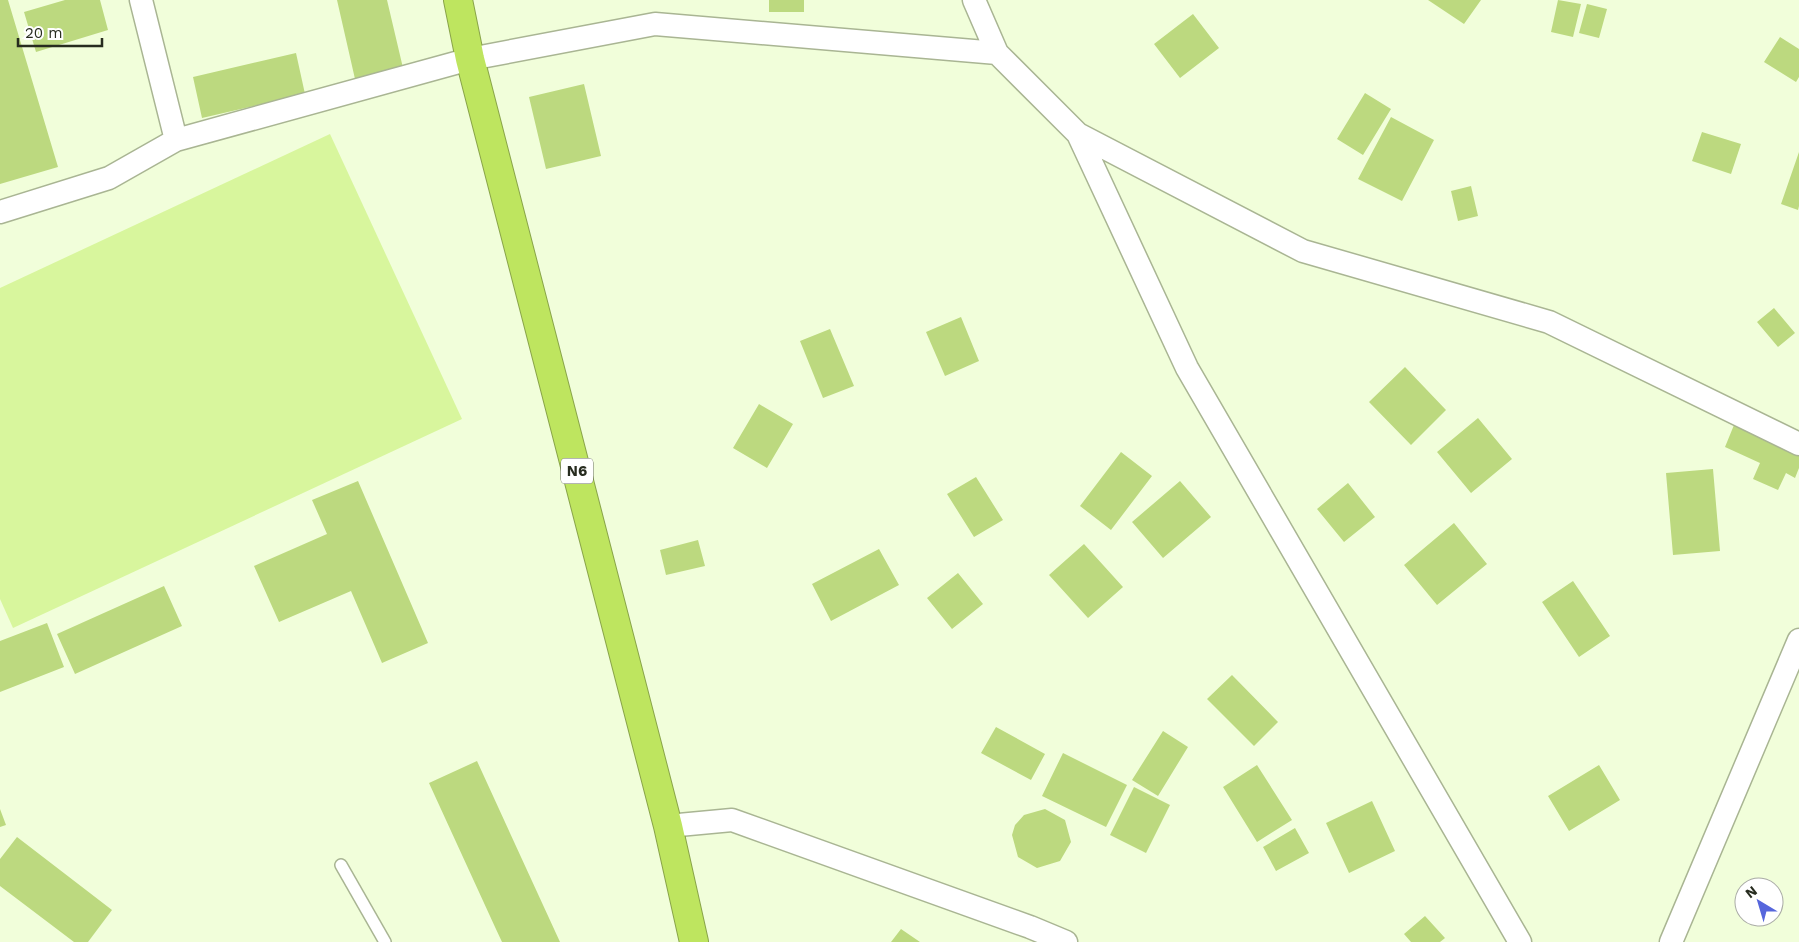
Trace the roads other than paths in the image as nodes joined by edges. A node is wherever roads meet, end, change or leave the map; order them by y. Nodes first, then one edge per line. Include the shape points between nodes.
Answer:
1 (141, 0) edge
2 (458, 0) edge
3 (974, 0) edge
4 (997, 53) junction
5 (470, 59) junction
6 (1078, 134) junction
7 (176, 140) junction
8 (0, 212) edge
9 (1799, 444) edge
10 (1799, 640) edge
11 (668, 826) junction
12 (341, 865) dead end
13 (386, 942) edge
14 (694, 942) edge
15 (1066, 942) edge
16 (1520, 942) edge
17 (1671, 942) edge

1 - 7 street
2 - 5 highway, N6
3 - 4 street
4 - 5 street via 655,24
4 - 6 street
5 - 7 street
5 - 11 highway, N6
6 - 9 street via 1303,251 1549,322
6 - 16 street via 1187,368
7 - 8 street via 109,178
10 - 17 street
11 - 14 highway, N6
11 - 15 street via 732,820
12 - 13 lane

